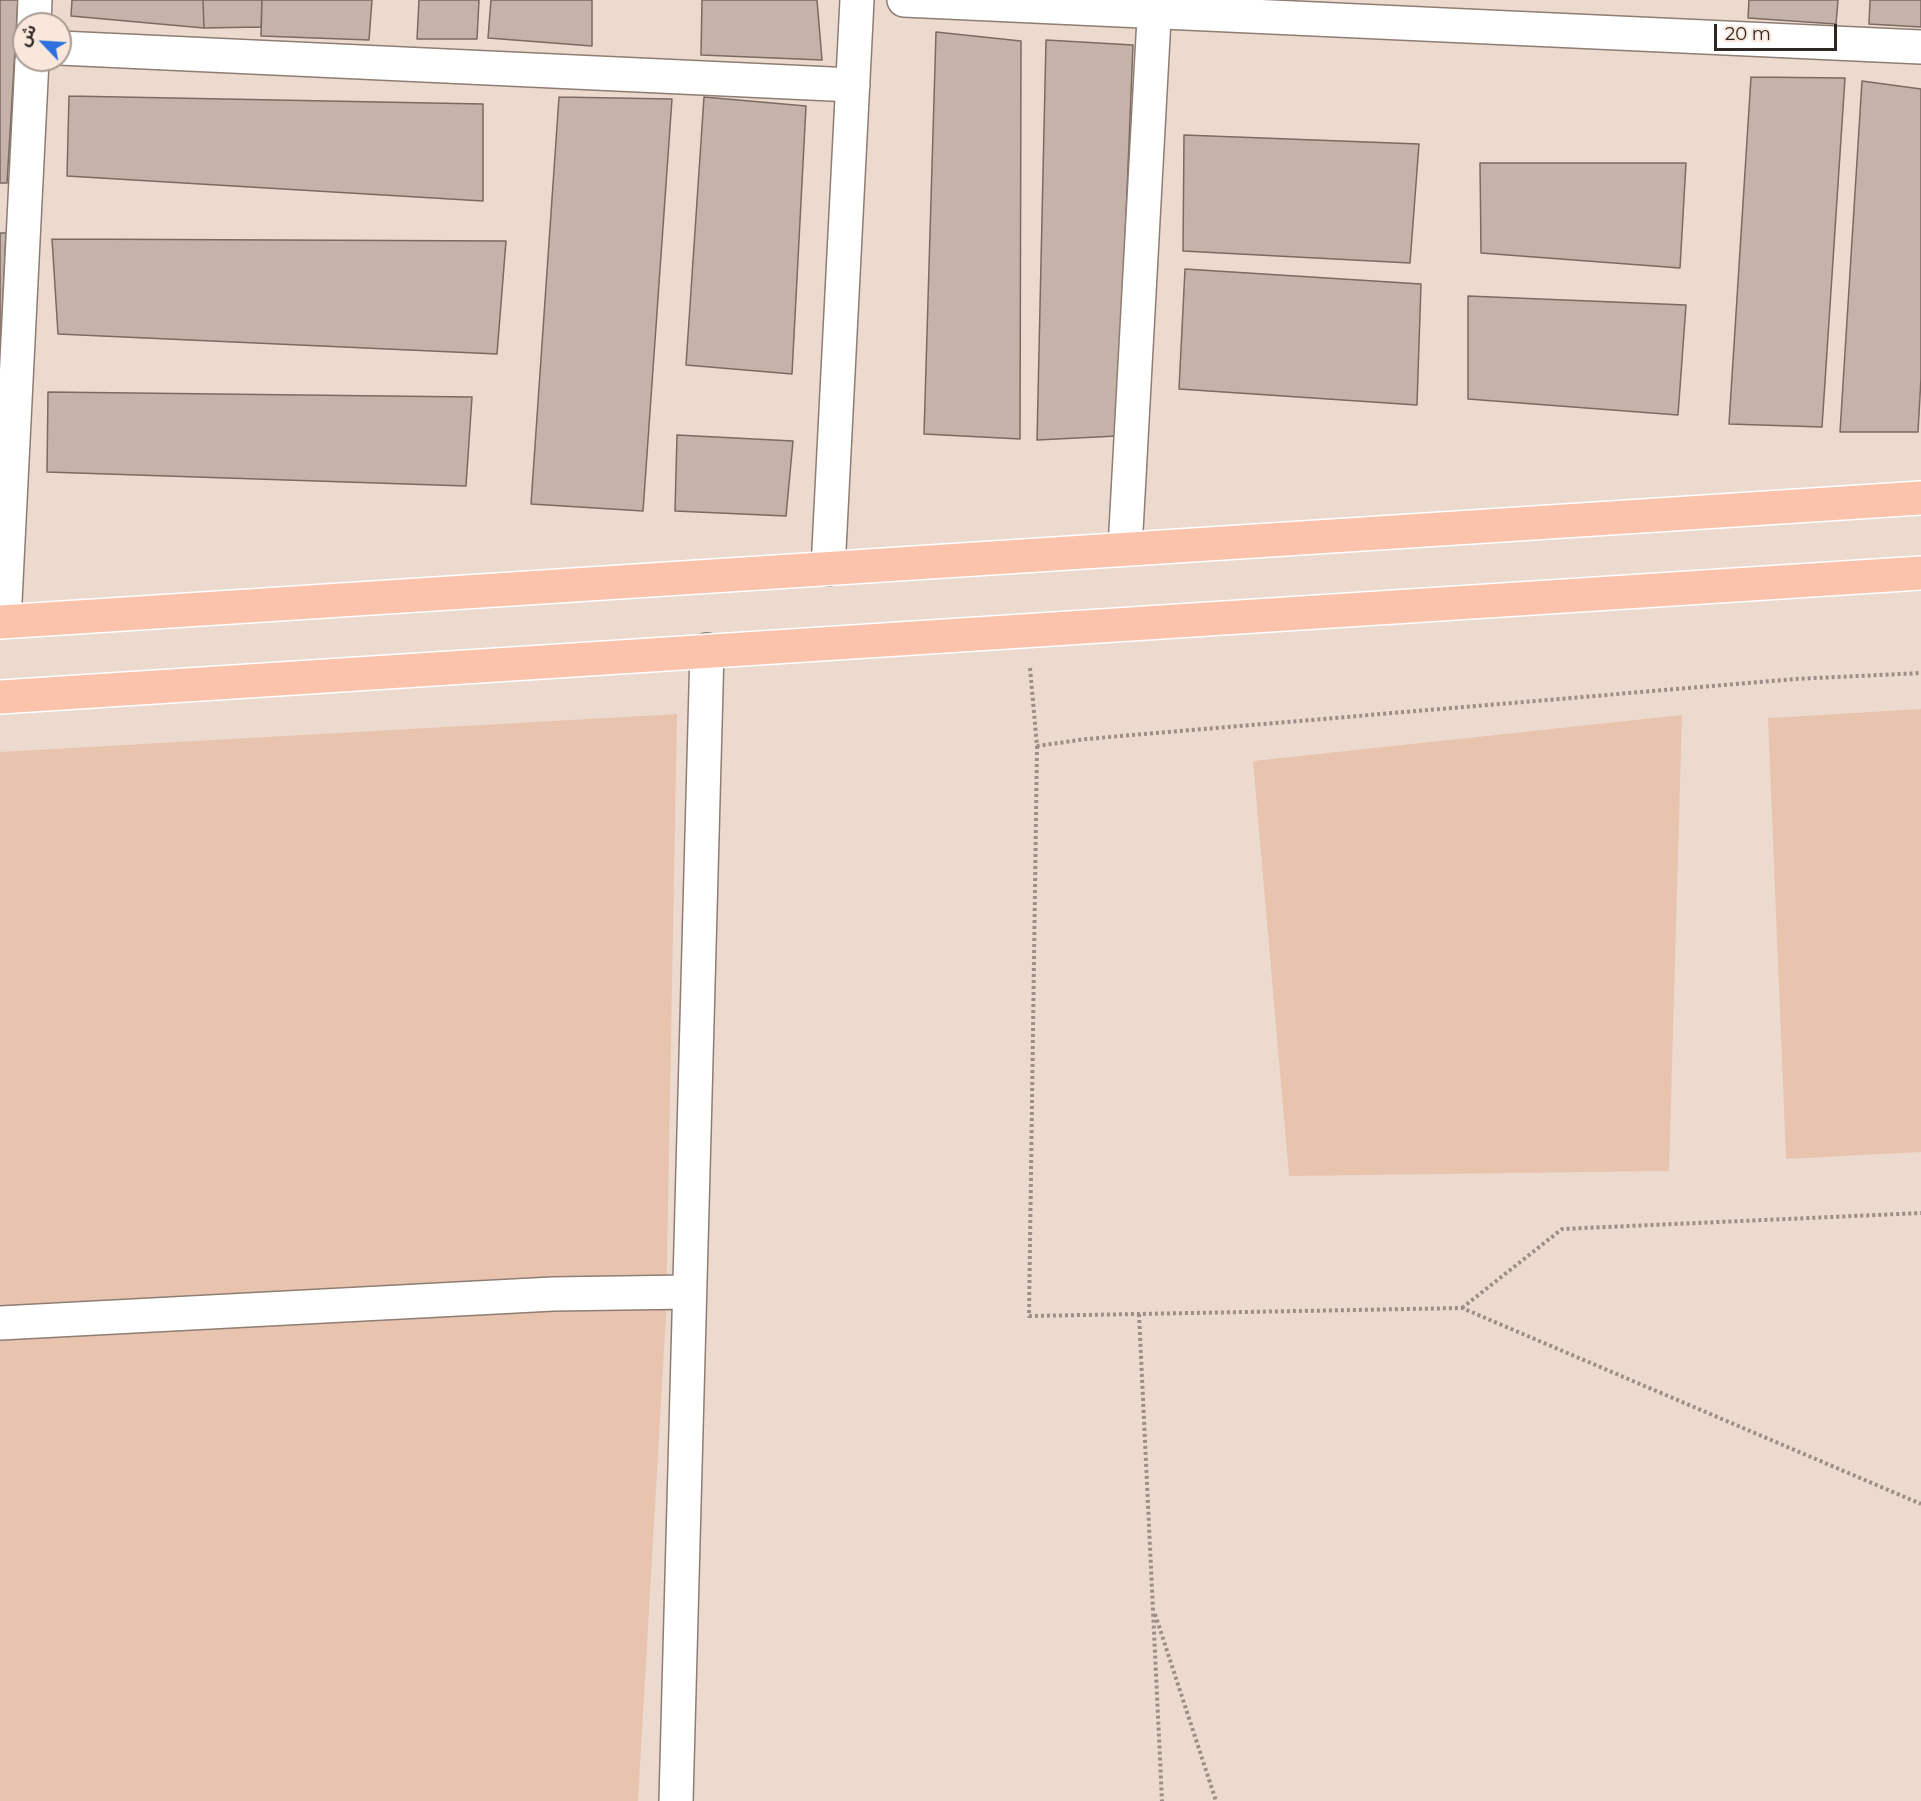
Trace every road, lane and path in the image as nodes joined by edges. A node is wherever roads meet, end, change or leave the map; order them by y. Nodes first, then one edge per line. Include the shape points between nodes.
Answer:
1 (857, 0) edge
2 (904, 0) edge
3 (1154, 6) edge
4 (1921, 47) edge
5 (72, 49) edge
6 (31, 72) edge
7 (853, 85) junction
8 (1921, 498) edge
9 (1125, 549) junction
10 (828, 569) junction
11 (1921, 573) edge
12 (2, 621) edge
13 (1027, 631) junction
14 (707, 650) junction
15 (1921, 672) edge
16 (0, 697) edge
17 (1036, 746) junction
18 (1921, 1213) edge
19 (689, 1292) junction
20 (1462, 1308) junction
21 (1138, 1314) junction
22 (0, 1323) edge
23 (1921, 1504) edge
24 (1153, 1607) junction
25 (676, 1801) edge
26 (1162, 1801) edge
27 (1216, 1801) edge

1 - 7 street
2 - 3 street
3 - 4 street
3 - 9 street
5 - 7 street
6 - 12 street
7 - 10 street
8 - 9 main road
9 - 10 main road
10 - 12 main road
11 - 13 main road
13 - 14 main road
13 - 17 path
14 - 16 main road
14 - 19 street
15 - 17 path via 1795,679
17 - 21 path via 1029,1316
18 - 20 path via 1562,1229
19 - 22 street via 553,1294
19 - 25 street
20 - 21 path
20 - 23 path
21 - 24 path
24 - 26 path
24 - 27 path

